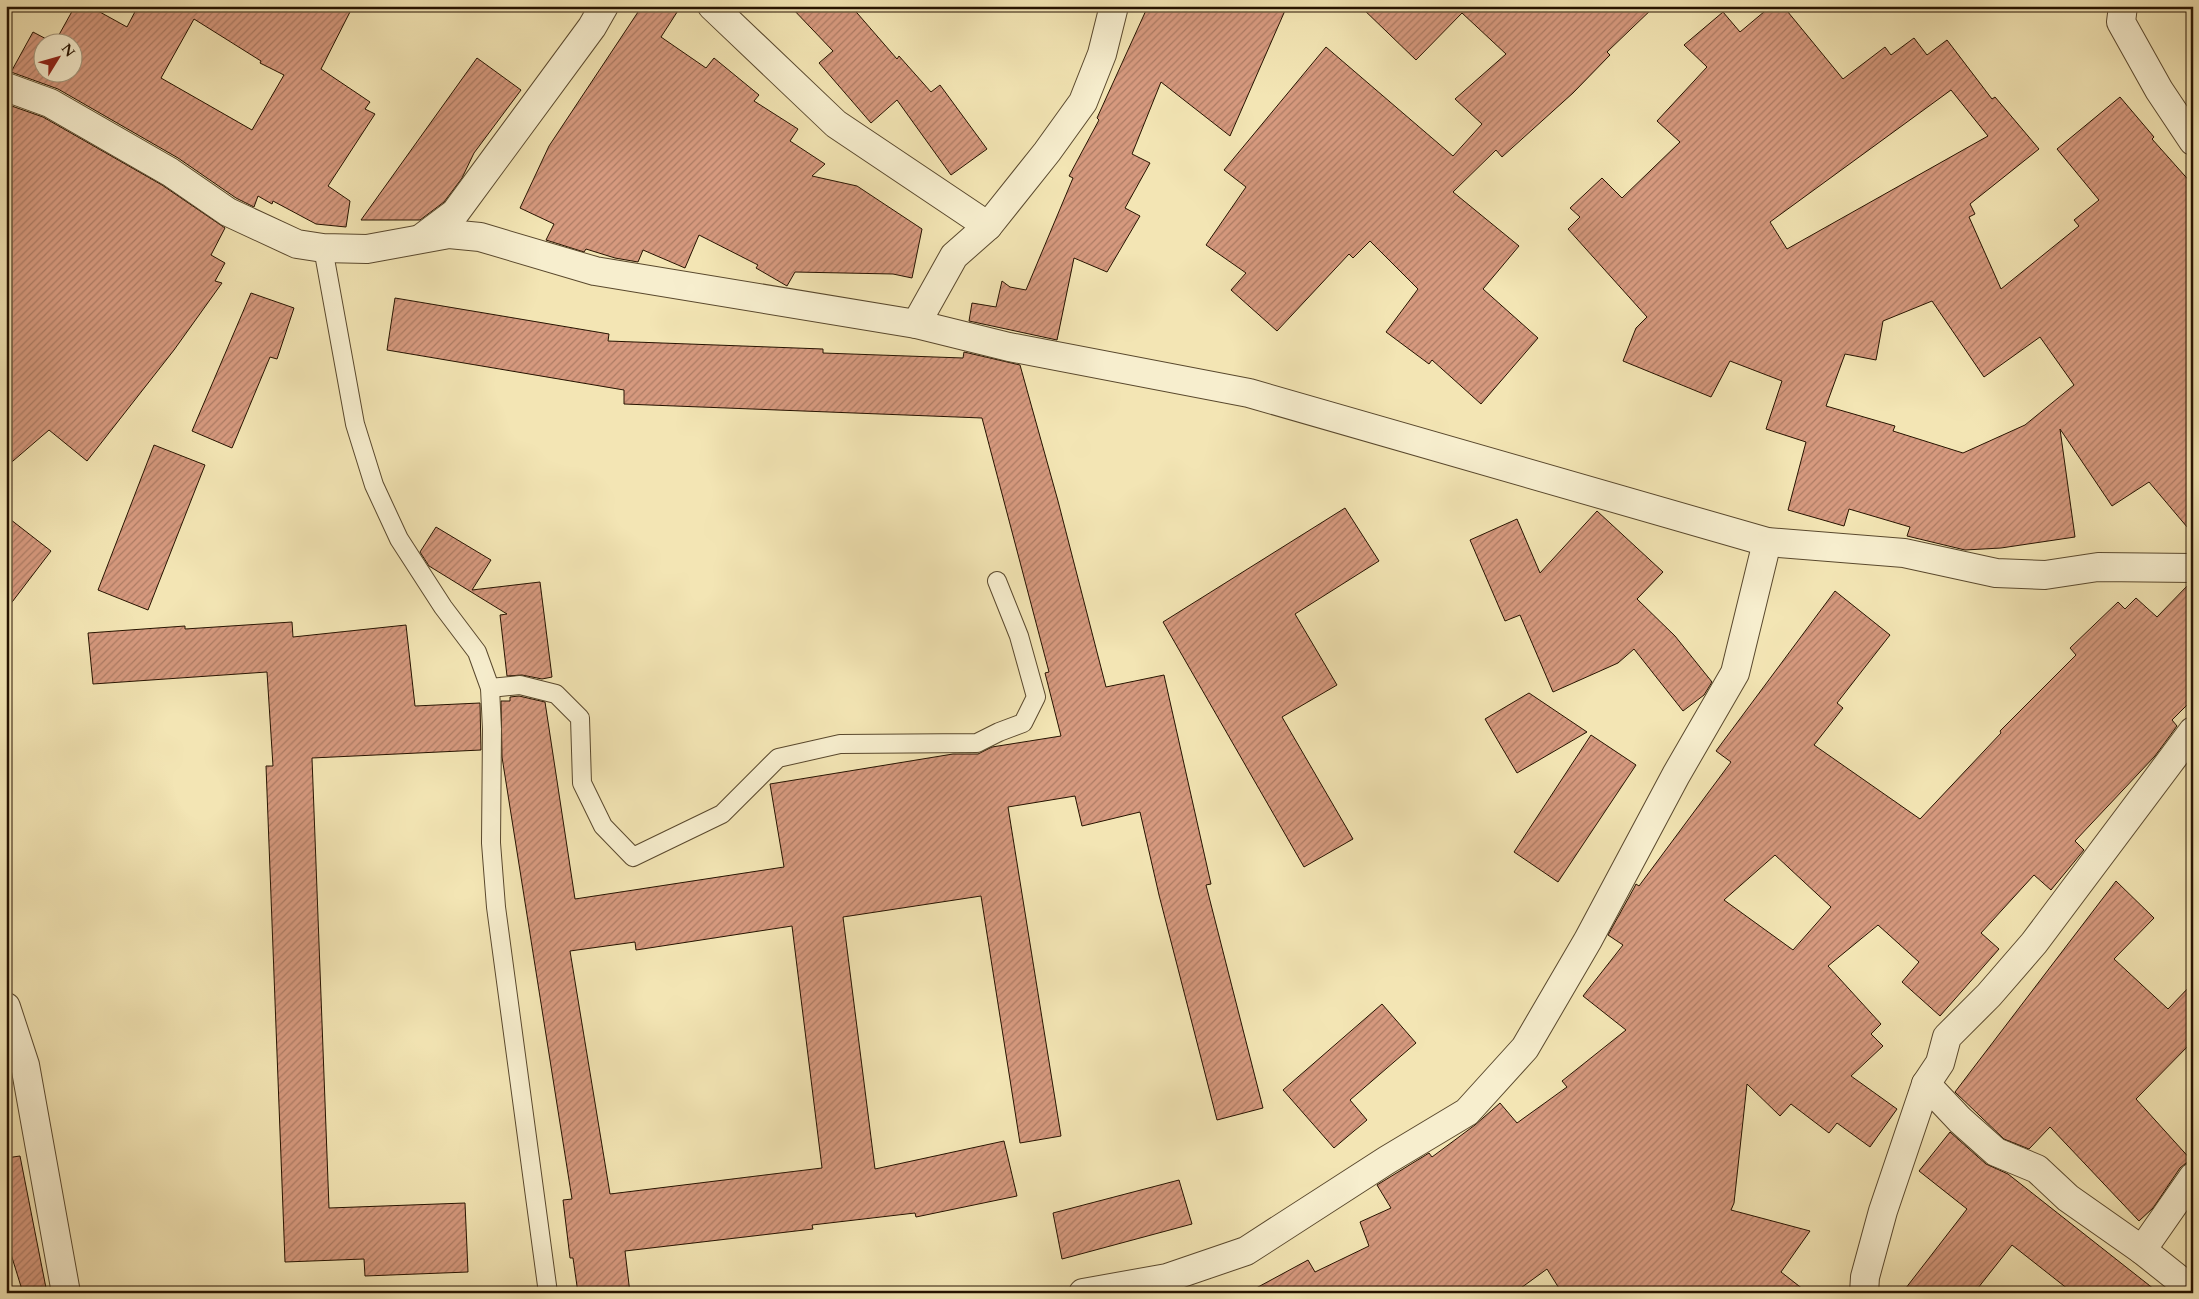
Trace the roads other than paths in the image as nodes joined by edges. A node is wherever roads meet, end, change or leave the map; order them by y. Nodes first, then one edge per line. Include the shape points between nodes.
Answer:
1 (604, 6) edge
2 (712, 6) edge
3 (1114, 6) edge
4 (2123, 6) edge
5 (6, 87) edge
6 (2193, 141) edge
7 (988, 226) junction
8 (420, 240) junction
9 (323, 248) junction
10 (916, 324) junction
11 (1767, 542) junction
12 (2193, 568) edge
13 (997, 580) dead end
14 (490, 688) junction
15 (2193, 731) edge
16 (6, 1007) edge
17 (1926, 1084) junction
18 (2193, 1177) edge
19 (2142, 1250) junction
20 (66, 1293) edge
21 (548, 1293) edge
22 (1083, 1293) edge
23 (1864, 1293) edge
24 (2192, 1293) edge

1 - 8 street via 587,34 455,213
2 - 7 street via 836,124
3 - 7 street via 1102,54 1083,102
4 - 6 street via 2121,22 2158,90
5 - 9 street via 50,103 170,172 228,212 297,244
7 - 10 street via 954,256
8 - 9 street via 367,249
8 - 10 street via 450,234 480,237 595,270
9 - 14 lane via 355,424 374,485 399,539 477,652
10 - 11 street via 1009,347 1249,392
11 - 12 street via 1904,553 1996,573 2045,575 2098,567
11 - 22 street via 1735,673 1525,1048 1467,1112 1246,1251 1167,1278
13 - 14 lane via 1019,636 1036,697 1023,723 976,743 840,744 778,758 722,814 633,857 603,826 582,783 580,718 556,694 520,685
14 - 21 lane via 491,843 496,907
15 - 17 street via 2034,944 1948,1037 1940,1063
16 - 20 street via 25,1065
17 - 19 street via 1996,1152 2037,1169 2068,1198
17 - 23 street via 1883,1211 1865,1277
18 - 19 street
19 - 24 street

